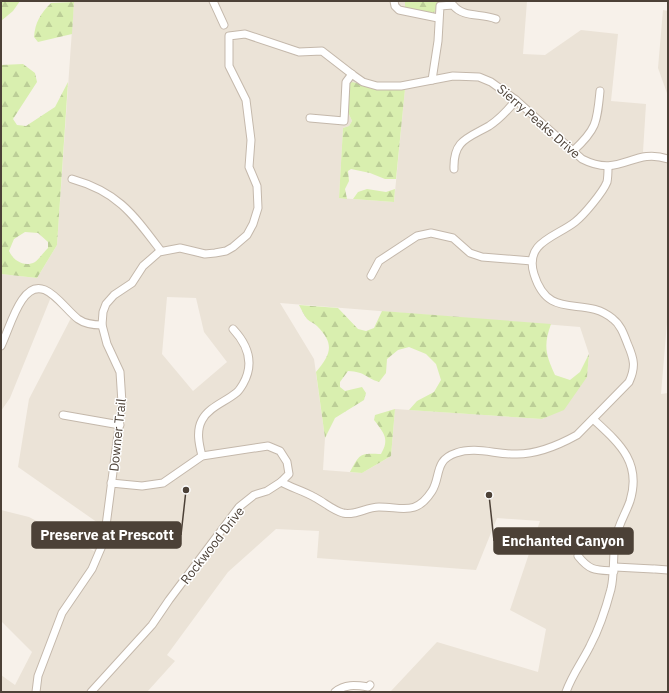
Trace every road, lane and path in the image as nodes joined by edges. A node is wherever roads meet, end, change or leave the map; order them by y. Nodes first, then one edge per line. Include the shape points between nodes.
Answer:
1 (213, 1) edge
2 (394, 1) edge
3 (438, 18) junction
4 (496, 20) dead end
5 (224, 25) dead end
6 (352, 74) junction
7 (432, 80) junction
8 (600, 91) dead end
9 (516, 100) junction
10 (310, 118) dead end
11 (573, 151) junction
12 (668, 159) edge
13 (608, 166) junction
14 (454, 169) dead end
15 (72, 179) dead end
16 (161, 251) junction
17 (532, 260) junction
18 (372, 276) dead end
19 (102, 325) junction
20 (233, 329) dead end
21 (2, 342) edge
22 (63, 415) dead end
23 (593, 419) junction
24 (120, 425) junction
25 (202, 456) junction
26 (281, 482) junction
27 (112, 483) junction
28 (578, 556) dead end
29 (614, 569) junction
30 (668, 570) edge
31 (370, 685) dead end
32 (36, 692) edge
33 (91, 692) edge
34 (335, 692) edge
35 (566, 692) edge

1 - 5 street
2 - 3 street via 399,10
3 - 4 street via 440,6 446,4 453,5 462,13 489,16
3 - 7 street via 438,41
6 - 7 street, Sierry Peaks Drive via 363,82 389,86
6 - 10 street via 346,82 344,121
6 - 16 street, Sierry Peaks Drive via 322,51 298,52 245,34 229,36 229,66 246,100 248,110 251,140 249,166 258,196 258,208 253,224 247,235 226,251 205,254 180,248
7 - 9 street, Sierry Peaks Drive via 453,76 479,77 496,85
8 - 11 street via 598,119 586,138
9 - 11 street, Sierry Peaks Drive
9 - 14 street via 489,126 462,142 455,153
11 - 13 street, Sierry Peaks Drive via 591,164
12 - 13 street, Sierry Peaks Drive via 647,156
13 - 17 street via 607,181 600,192 576,221 539,245
15 - 16 street via 96,186 112,196 141,225
16 - 19 street, Downer Trail via 143,266 132,283 106,304
17 - 18 street via 482,257 470,253 453,238 432,233 418,236 379,261
17 - 23 street via 534,273 543,293 559,305 593,308 612,318 620,326 635,360 634,372 629,382
19 - 21 street via 78,320 51,292 36,290 22,300
19 - 24 street, Downer Trail via 107,344 120,372
20 - 25 street via 250,354 249,374 237,393 202,420 198,438
22 - 24 street
23 - 26 street via 577,435 566,441 530,453 466,450 455,453 445,459 438,468 433,489 426,500 404,510 378,507 356,513 344,513 312,495
23 - 29 street via 619,443 633,472 634,487 615,542
24 - 27 street, Downer Trail
25 - 26 street via 268,446 280,451 287,462 289,474
25 - 27 street via 162,483 142,486
26 - 33 street, Rockwood Drive via 267,491 254,495 239,507 152,625
27 - 32 street, Downer Trail via 104,541 92,569 62,613 38,676
28 - 29 street via 586,566 596,570
29 - 30 street
29 - 35 street via 611,589 590,646
31 - 34 street via 350,685

